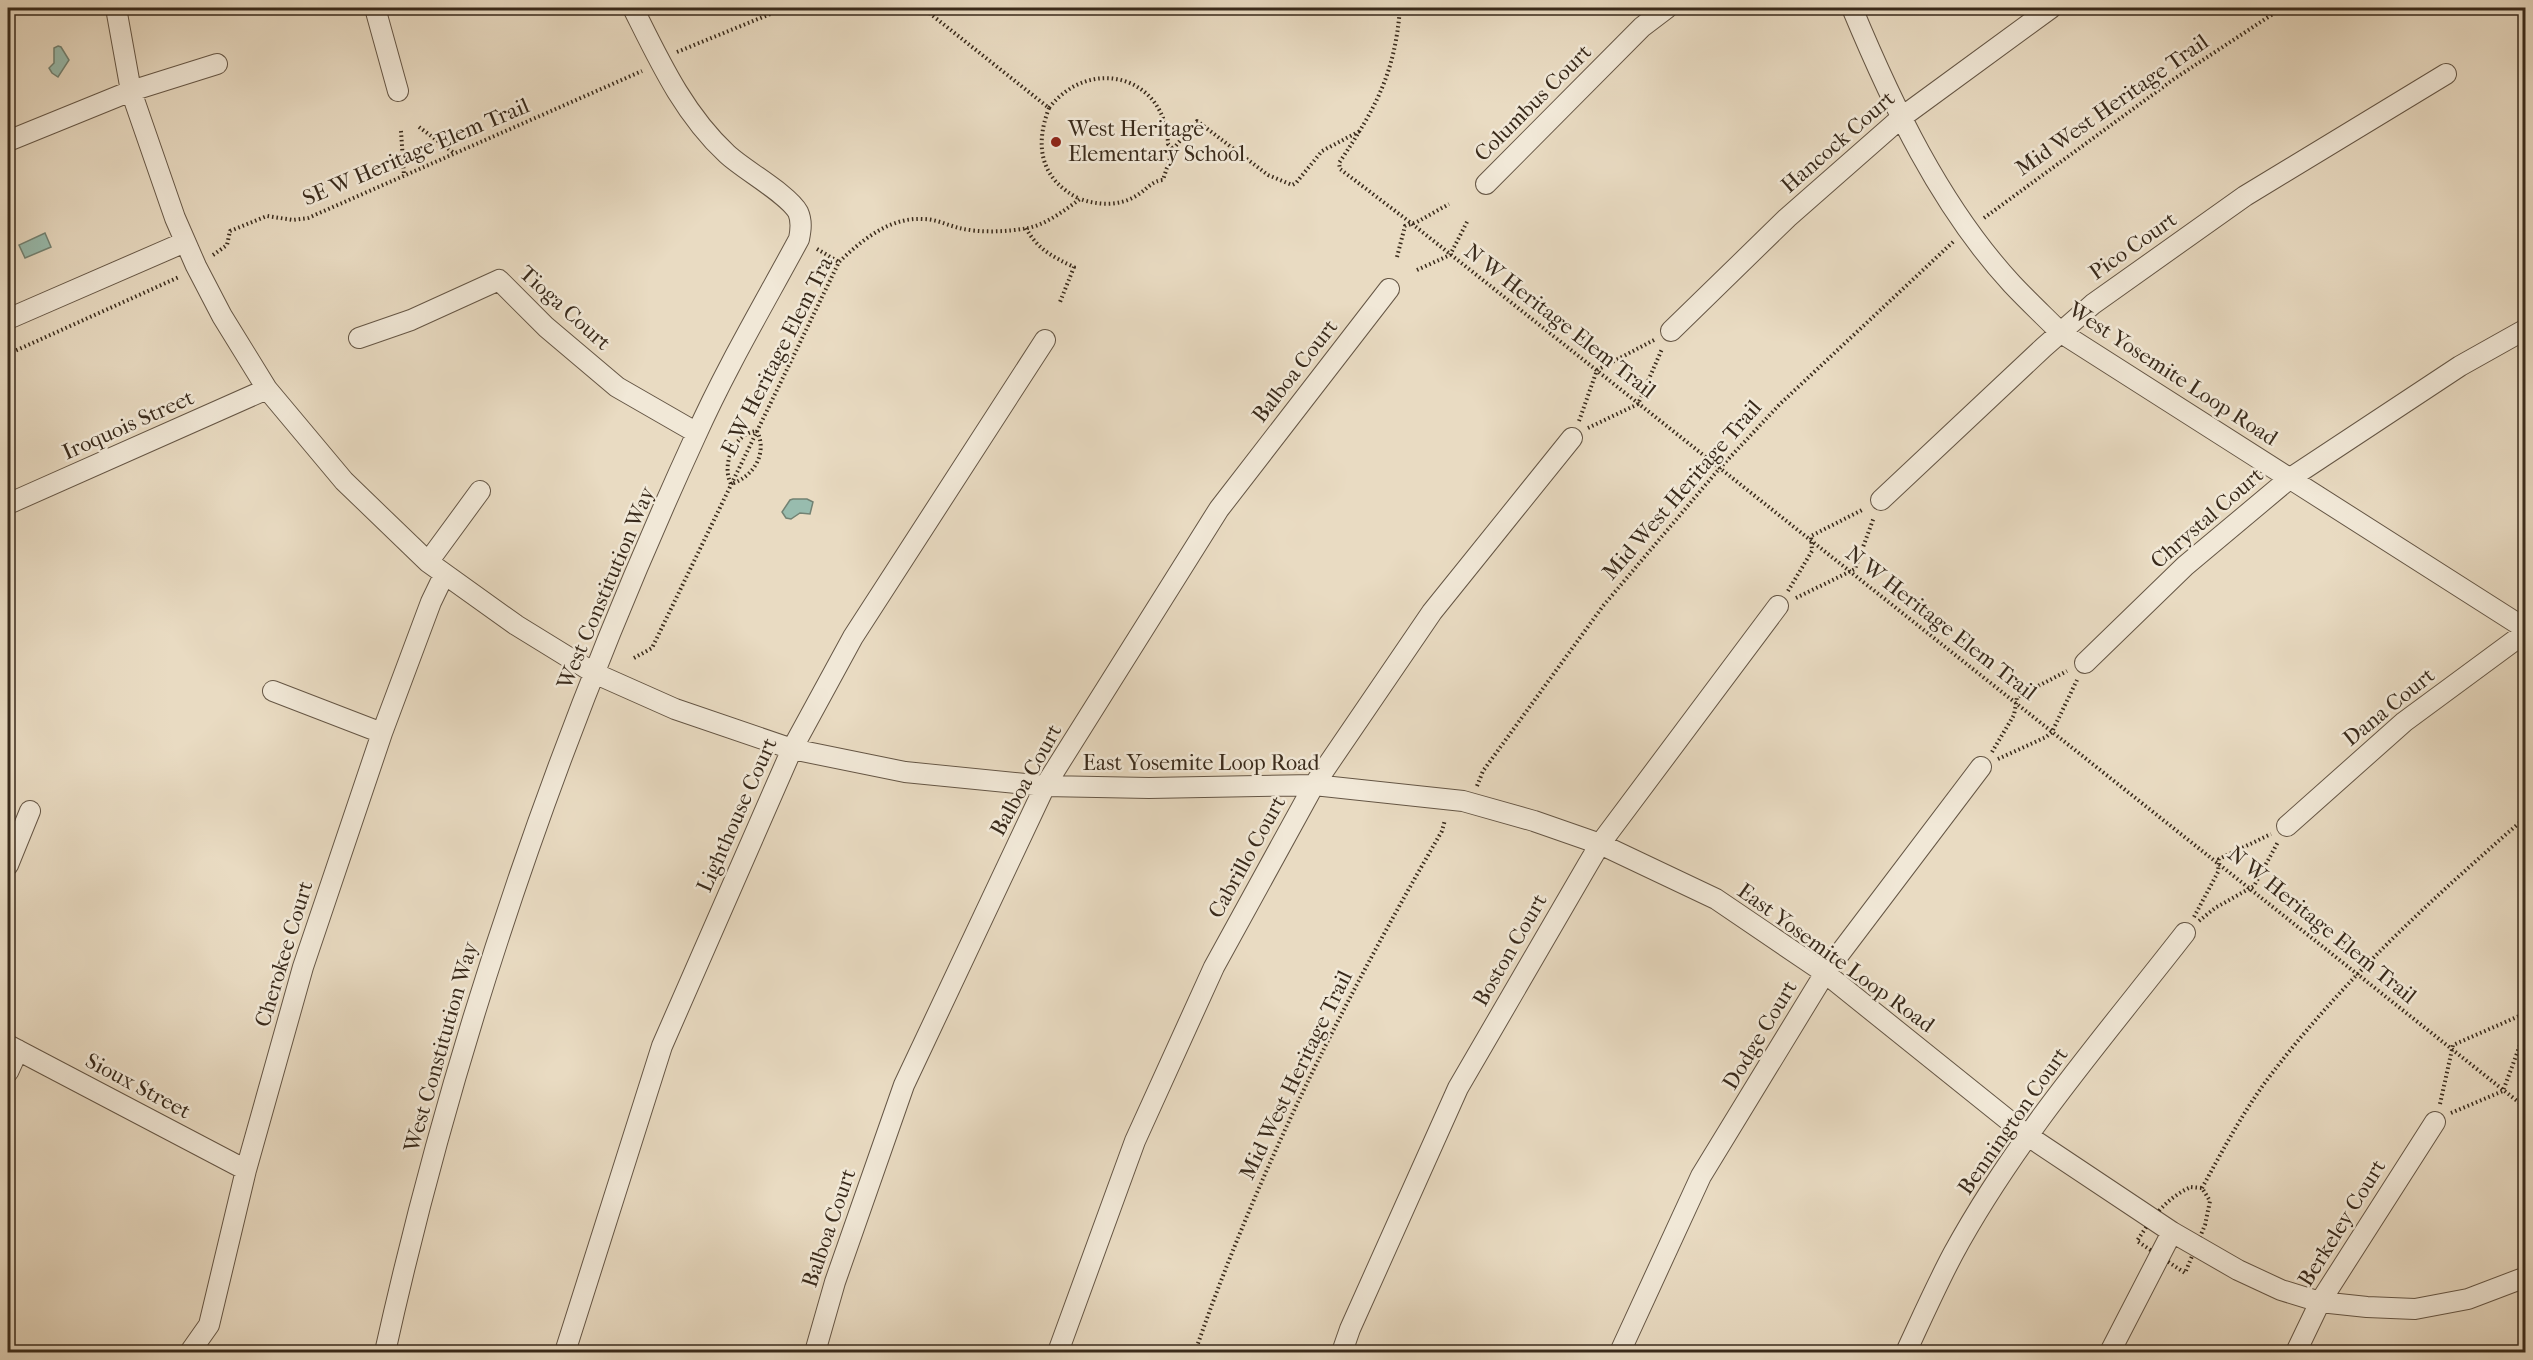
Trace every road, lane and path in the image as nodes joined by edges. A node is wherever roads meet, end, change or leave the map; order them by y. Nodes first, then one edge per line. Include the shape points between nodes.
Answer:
1 (116, 8) edge
2 (375, 8) edge
3 (633, 8) edge
4 (785, 8) edge
5 (923, 8) edge
6 (1400, 8) edge
7 (1667, 8) edge
8 (1852, 8) edge
9 (2051, 8) edge
10 (2282, 8) edge
11 (685, 47) dead end
12 (217, 64) dead end
13 (2446, 74) dead end
14 (635, 75) dead end
15 (398, 91) dead end
16 (131, 92) junction
17 (1049, 108) junction
18 (1902, 117) junction
19 (419, 127) dead end
20 (401, 130) dead end
21 (1360, 131) junction
22 (8, 141) edge
23 (1173, 149) junction
24 (454, 154) junction
25 (404, 176) junction
26 (1486, 184) dead end
27 (1080, 199) junction
28 (1449, 204) dead end
29 (1991, 212) dead end
30 (1468, 220) dead end
31 (1411, 223) junction
32 (1026, 228) junction
33 (799, 239) junction
34 (185, 242) junction
35 (1947, 247) dead end
36 (219, 251) dead end
37 (1450, 255) junction
38 (1397, 257) dead end
39 (839, 262) junction
40 (1418, 270) dead end
41 (170, 283) dead end
42 (1389, 289) dead end
43 (1060, 302) dead end
44 (8, 319) edge
45 (2526, 329) edge
46 (1671, 331) junction
47 (2060, 332) junction
48 (359, 338) dead end
49 (1045, 340) dead end
50 (8, 354) edge
51 (1597, 370) junction
52 (267, 389) junction
53 (1638, 404) junction
54 (757, 431) junction
55 (697, 433) junction
56 (1572, 438) junction
57 (1719, 469) junction
58 (2289, 479) junction
59 (731, 484) junction
60 (480, 491) dead end
61 (1881, 500) junction
62 (8, 504) edge
63 (1812, 543) junction
64 (428, 562) junction
65 (1850, 573) junction
66 (444, 575) junction
67 (1778, 606) junction
68 (2526, 630) edge
69 (634, 658) dead end
70 (2085, 663) junction
71 (594, 673) junction
72 (273, 691) dead end
73 (2015, 703) junction
74 (2052, 732) junction
75 (382, 733) junction
76 (792, 749) junction
77 (1981, 767) junction
78 (1314, 785) junction
79 (1045, 786) junction
80 (1478, 786) dead end
81 (30, 812) dead end
82 (2526, 817) edge
83 (1444, 820) dead end
84 (2287, 826) junction
85 (1600, 844) junction
86 (2218, 863) junction
87 (8, 865) edge
88 (2250, 889) junction
89 (2185, 933) junction
90 (1825, 974) junction
91 (2356, 975) junction
92 (2526, 1013) edge
93 (2526, 1029) edge
94 (13, 1047) edge
95 (2451, 1050) junction
96 (8, 1072) edge
97 (2503, 1090) junction
98 (2526, 1108) edge
99 (2435, 1122) junction
100 (2028, 1136) junction
101 (246, 1170) junction
102 (2202, 1188) junction
103 (2166, 1202) dead end
104 (2205, 1226) dead end
105 (2172, 1232) junction
106 (2525, 1278) edge
107 (2320, 1302) junction
108 (190, 1353) edge
109 (385, 1353) edge
110 (565, 1353) edge
111 (815, 1353) edge
112 (1058, 1353) edge
113 (1195, 1353) edge
114 (1342, 1353) edge
115 (1620, 1353) edge
116 (1906, 1353) edge
117 (2110, 1353) edge
118 (2296, 1353) edge

1 - 16 street, East Yosemite Loop Road
2 - 15 street
3 - 33 street via 677,94 701,127 726,153 797,210
4 - 11 path
5 - 17 path
6 - 21 path via 1390,69
7 - 26 street, Columbus Court via 1642,27
8 - 18 street, West Yosemite Loop Road
9 - 18 street, Hancock Court
10 - 29 path, Mid West Heritage Trail via 2174,79
12 - 16 street
13 - 47 street, Pico Court via 2245,196 2093,304
14 - 24 path, SE W Heritage Elem Trail
16 - 22 street
16 - 34 street, East Yosemite Loop Road
17 - 23 path via 1077,83 1093,78 1120,79 1136,86 1159,108 1168,144
17 - 27 path via 1042,132 1044,161 1057,184
18 - 46 street, Hancock Court via 1787,219
18 - 47 street, West Yosemite Loop Road via 1934,178 1969,229 2010,282
19 - 24 path
20 - 25 path
21 - 23 path via 1322,151 1292,185 1268,175 1197,121
21 - 31 path, N W Heritage Elem Trail via 1339,163 1340,169
23 - 27 path via 1163,180 1155,180 1132,198 1104,204
24 - 25 path, SE W Heritage Elem Trail
25 - 36 path, SE W Heritage Elem Trail via 308,218 262,218 230,231 227,245
27 - 32 path, E W Heritage Elem Tra via 1056,216
28 - 31 path
30 - 37 path
31 - 37 path, N W Heritage Elem Trail
31 - 38 path via 1405,226
32 - 39 path, E W Heritage Elem Tra via 973,231 913,219 871,234
32 - 43 path via 1033,242 1074,267
33 - 39 path
33 - 55 street, West Constitution Way
34 - 44 street
34 - 52 street, East Yosemite Loop Road via 222,316
35 - 57 path, Mid West Heritage Trail via 1780,404
37 - 40 path
37 - 51 path, N W Heritage Elem Trail
39 - 54 path, E W Heritage Elem Tra
41 - 50 path
42 - 79 street, Balboa Court via 1219,508
45 - 58 street, Chrystal Court via 2460,366
46 - 51 path
46 - 53 path
47 - 58 street, West Yosemite Loop Road
47 - 61 street, Pico Court
48 - 55 street, Tioga Court via 411,320 499,280 546,327 617,387
49 - 76 street, Lighthouse Court via 853,637
51 - 53 path, N W Heritage Elem Trail
51 - 56 path
52 - 62 street, Iroquois Street
52 - 64 street, East Yosemite Loop Road via 344,481
53 - 56 path
53 - 57 path, N W Heritage Elem Trail
54 - 59 path, E W Heritage Elem Tra
54 - 59 path via 761,447 754,468 740,482
54 - 59 path via 750,432 734,447 727,468
55 - 71 street, West Constitution Way
56 - 78 street, Cabrillo Court via 1432,612
57 - 63 path, N W Heritage Elem Trail
57 - 80 path, Mid West Heritage Trail via 1603,606 1483,771
58 - 68 street, West Yosemite Loop Road
58 - 70 street, Chrystal Court via 2185,566
59 - 69 path, E W Heritage Elem Tra via 652,648
60 - 64 street
61 - 63 path via 1811,536
61 - 65 path via 1855,569
63 - 65 path, N W Heritage Elem Trail
63 - 67 path via 1812,551
64 - 66 street, East Yosemite Loop Road
65 - 67 path
65 - 73 path, N W Heritage Elem Trail
66 - 71 street, East Yosemite Loop Road
66 - 75 street, Cherokee Court
67 - 85 street, Boston Court
68 - 84 street, Dana Court via 2404,722
70 - 73 path via 2017,697
70 - 74 path
71 - 76 street, East Yosemite Loop Road via 675,709
71 - 109 street, West Constitution Way via 504,918 456,1071 407,1252
72 - 75 street
73 - 74 path, N W Heritage Elem Trail
73 - 77 path via 2014,715
74 - 77 path
74 - 86 path, N W Heritage Elem Trail
75 - 101 street, Cherokee Court via 303,967
76 - 79 street, East Yosemite Loop Road via 905,772
76 - 110 street, Lighthouse Court via 662,1046
77 - 90 street, Dodge Court
78 - 79 street, East Yosemite Loop Road
78 - 85 street, East Yosemite Loop Road via 1463,801
78 - 112 street, Cabrillo Court via 1214,968 1135,1141
79 - 111 street, Balboa Court via 904,1085 835,1281
81 - 87 street
82 - 91 path
83 - 113 path, Mid West Heritage Trail via 1442,831 1347,1002 1291,1115 1240,1233
84 - 86 path via 2219,859
84 - 88 path
85 - 90 street, East Yosemite Loop Road via 1716,899
85 - 114 street, Boston Court via 1458,1088
86 - 88 path, N W Heritage Elem Trail
86 - 89 path via 2218,872
88 - 89 path via 2215,908
88 - 91 path, N W Heritage Elem Trail
89 - 100 street, Bennington Court
90 - 100 street, East Yosemite Loop Road
90 - 115 street, Dodge Court via 1701,1176
91 - 95 path, N W Heritage Elem Trail
91 - 102 path via 2273,1072
92 - 95 path via 2453,1045
93 - 97 path
94 - 96 street
94 - 101 street, Sioux Street
95 - 97 path, N W Heritage Elem Trail
95 - 99 path via 2445,1092
97 - 98 path, N W Heritage Elem Trail
97 - 99 path
99 - 107 street, Berkeley Court
100 - 105 street, East Yosemite Loop Road
100 - 116 street, Bennington Court via 1953,1254
101 - 108 street, Cherokee Court via 209,1325
102 - 103 path via 2191,1187
102 - 104 path via 2210,1201
105 - 107 street, East Yosemite Loop Road via 2238,1270
105 - 117 street
106 - 107 street, East Yosemite Loop Road via 2468,1299 2415,1309
107 - 118 street, Berkeley Court

